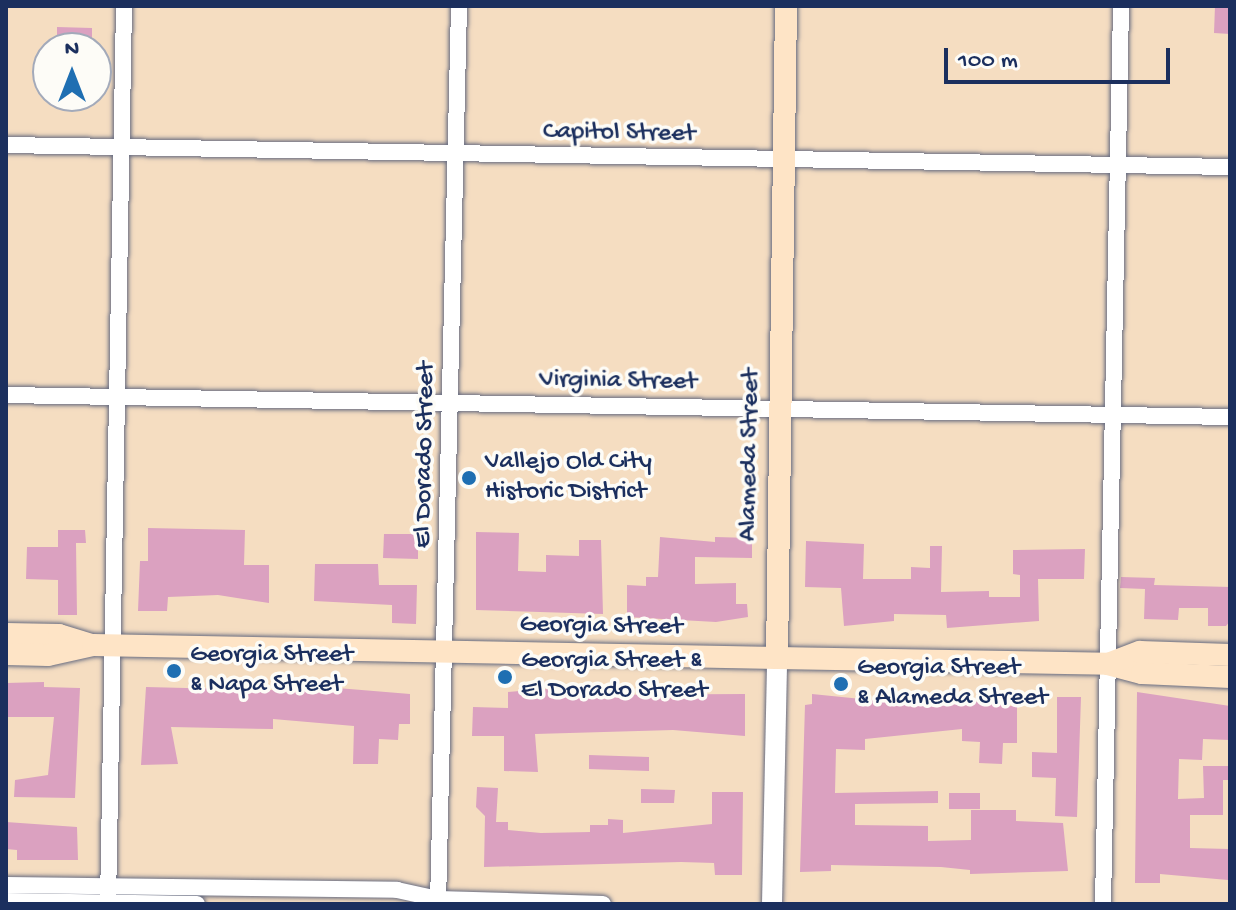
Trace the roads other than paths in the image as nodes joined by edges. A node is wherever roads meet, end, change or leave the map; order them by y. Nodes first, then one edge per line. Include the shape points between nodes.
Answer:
1 (124, 6) edge
2 (459, 6) edge
3 (786, 6) edge
4 (1121, 6) edge
5 (6, 145) edge
6 (122, 148) junction
7 (456, 154) junction
8 (784, 161) junction
9 (1118, 166) junction
10 (1230, 167) edge
11 (6, 395) edge
12 (115, 398) junction
13 (451, 403) junction
14 (780, 409) junction
15 (1114, 416) junction
16 (1230, 417) edge
17 (6, 634) edge
18 (103, 646) junction
19 (447, 652) junction
20 (6, 654) edge
21 (1230, 655) edge
22 (777, 658) junction
23 (1108, 664) junction
24 (1230, 677) edge
25 (6, 885) edge
26 (108, 898) edge
27 (6, 901) edge
28 (433, 902) edge
29 (197, 904) edge
30 (603, 904) edge
31 (772, 904) edge
32 (1103, 904) edge

1 - 6 street
2 - 7 street, El Dorado Street
3 - 8 main road, Alameda Street
4 - 9 street
5 - 6 street, Capitol Street
6 - 7 street, Capitol Street
6 - 12 street
7 - 8 street, Capitol Street
7 - 13 street, El Dorado Street
8 - 9 street, Capitol Street
8 - 14 main road, Alameda Street
9 - 10 street, Capitol Street
9 - 15 street
11 - 12 street, Virginia Street
12 - 13 street, Virginia Street
12 - 18 street
13 - 14 street, Virginia Street
13 - 19 street, El Dorado Street
14 - 15 street, Virginia Street
14 - 22 main road, Alameda Street
15 - 16 street, Virginia Street
15 - 23 street
17 - 18 main road, Georgia Street via 59,635
18 - 19 main road, Georgia Street
18 - 20 main road, Georgia Street via 48,655
18 - 26 street
19 - 22 main road, Georgia Street
19 - 28 street, El Dorado Street
21 - 23 main road, Georgia Street via 1140,652
22 - 23 main road, Georgia Street
22 - 31 street, Alameda Street
23 - 24 main road, Georgia Street via 1142,673
23 - 32 street
25 - 26 street
26 - 27 street
26 - 28 street via 397,890
26 - 29 street
28 - 30 street

